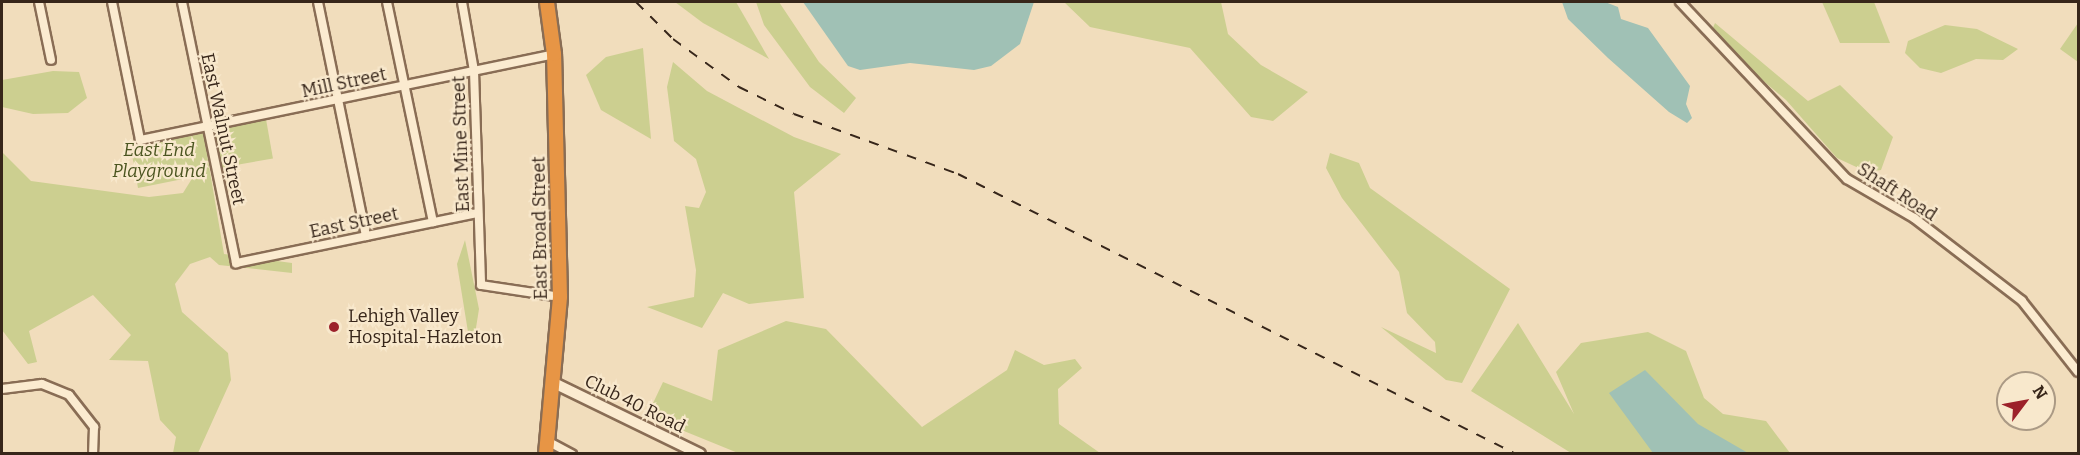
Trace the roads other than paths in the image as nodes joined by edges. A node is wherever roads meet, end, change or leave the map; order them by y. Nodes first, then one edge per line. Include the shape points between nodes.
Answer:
1 (39, 2) edge
2 (112, 2) edge
3 (182, 2) edge
4 (318, 2) edge
5 (387, 2) edge
6 (462, 2) edge
7 (547, 2) edge
8 (1680, 2) edge
9 (554, 54) junction
10 (51, 60) dead end
11 (474, 71) junction
12 (404, 86) junction
13 (338, 99) junction
14 (207, 126) junction
15 (478, 213) junction
16 (433, 222) junction
17 (366, 236) junction
18 (236, 262) joint
19 (560, 297) junction
20 (2079, 372) edge
21 (556, 384) junction
22 (2, 389) edge
23 (547, 448) edge
24 (93, 453) edge
25 (572, 453) edge
26 (700, 453) edge

1 - 10 street
2 - 14 street, Mill Street via 140,140
3 - 14 street, East Walnut Street
4 - 13 street
5 - 12 street
6 - 11 street, East Mine Street
7 - 9 highway, East Broad Street
8 - 20 street, Shaft Road via 1847,179 1914,218 2022,301
9 - 11 street, Mill Street
9 - 19 highway, East Broad Street
11 - 12 street, Mill Street
11 - 15 street, East Mine Street
12 - 13 street, Mill Street
12 - 16 street
13 - 14 street, Mill Street
13 - 17 street
14 - 18 street, East Walnut Street
15 - 16 street, East Street
15 - 19 street, East Mine Street via 481,285
16 - 17 street, East Street
17 - 18 street, East Street
19 - 21 highway, East Broad Street
21 - 23 highway, East Broad Street
21 - 26 street, Club 40 Road
22 - 24 street via 42,384 69,395 94,427
23 - 25 street

